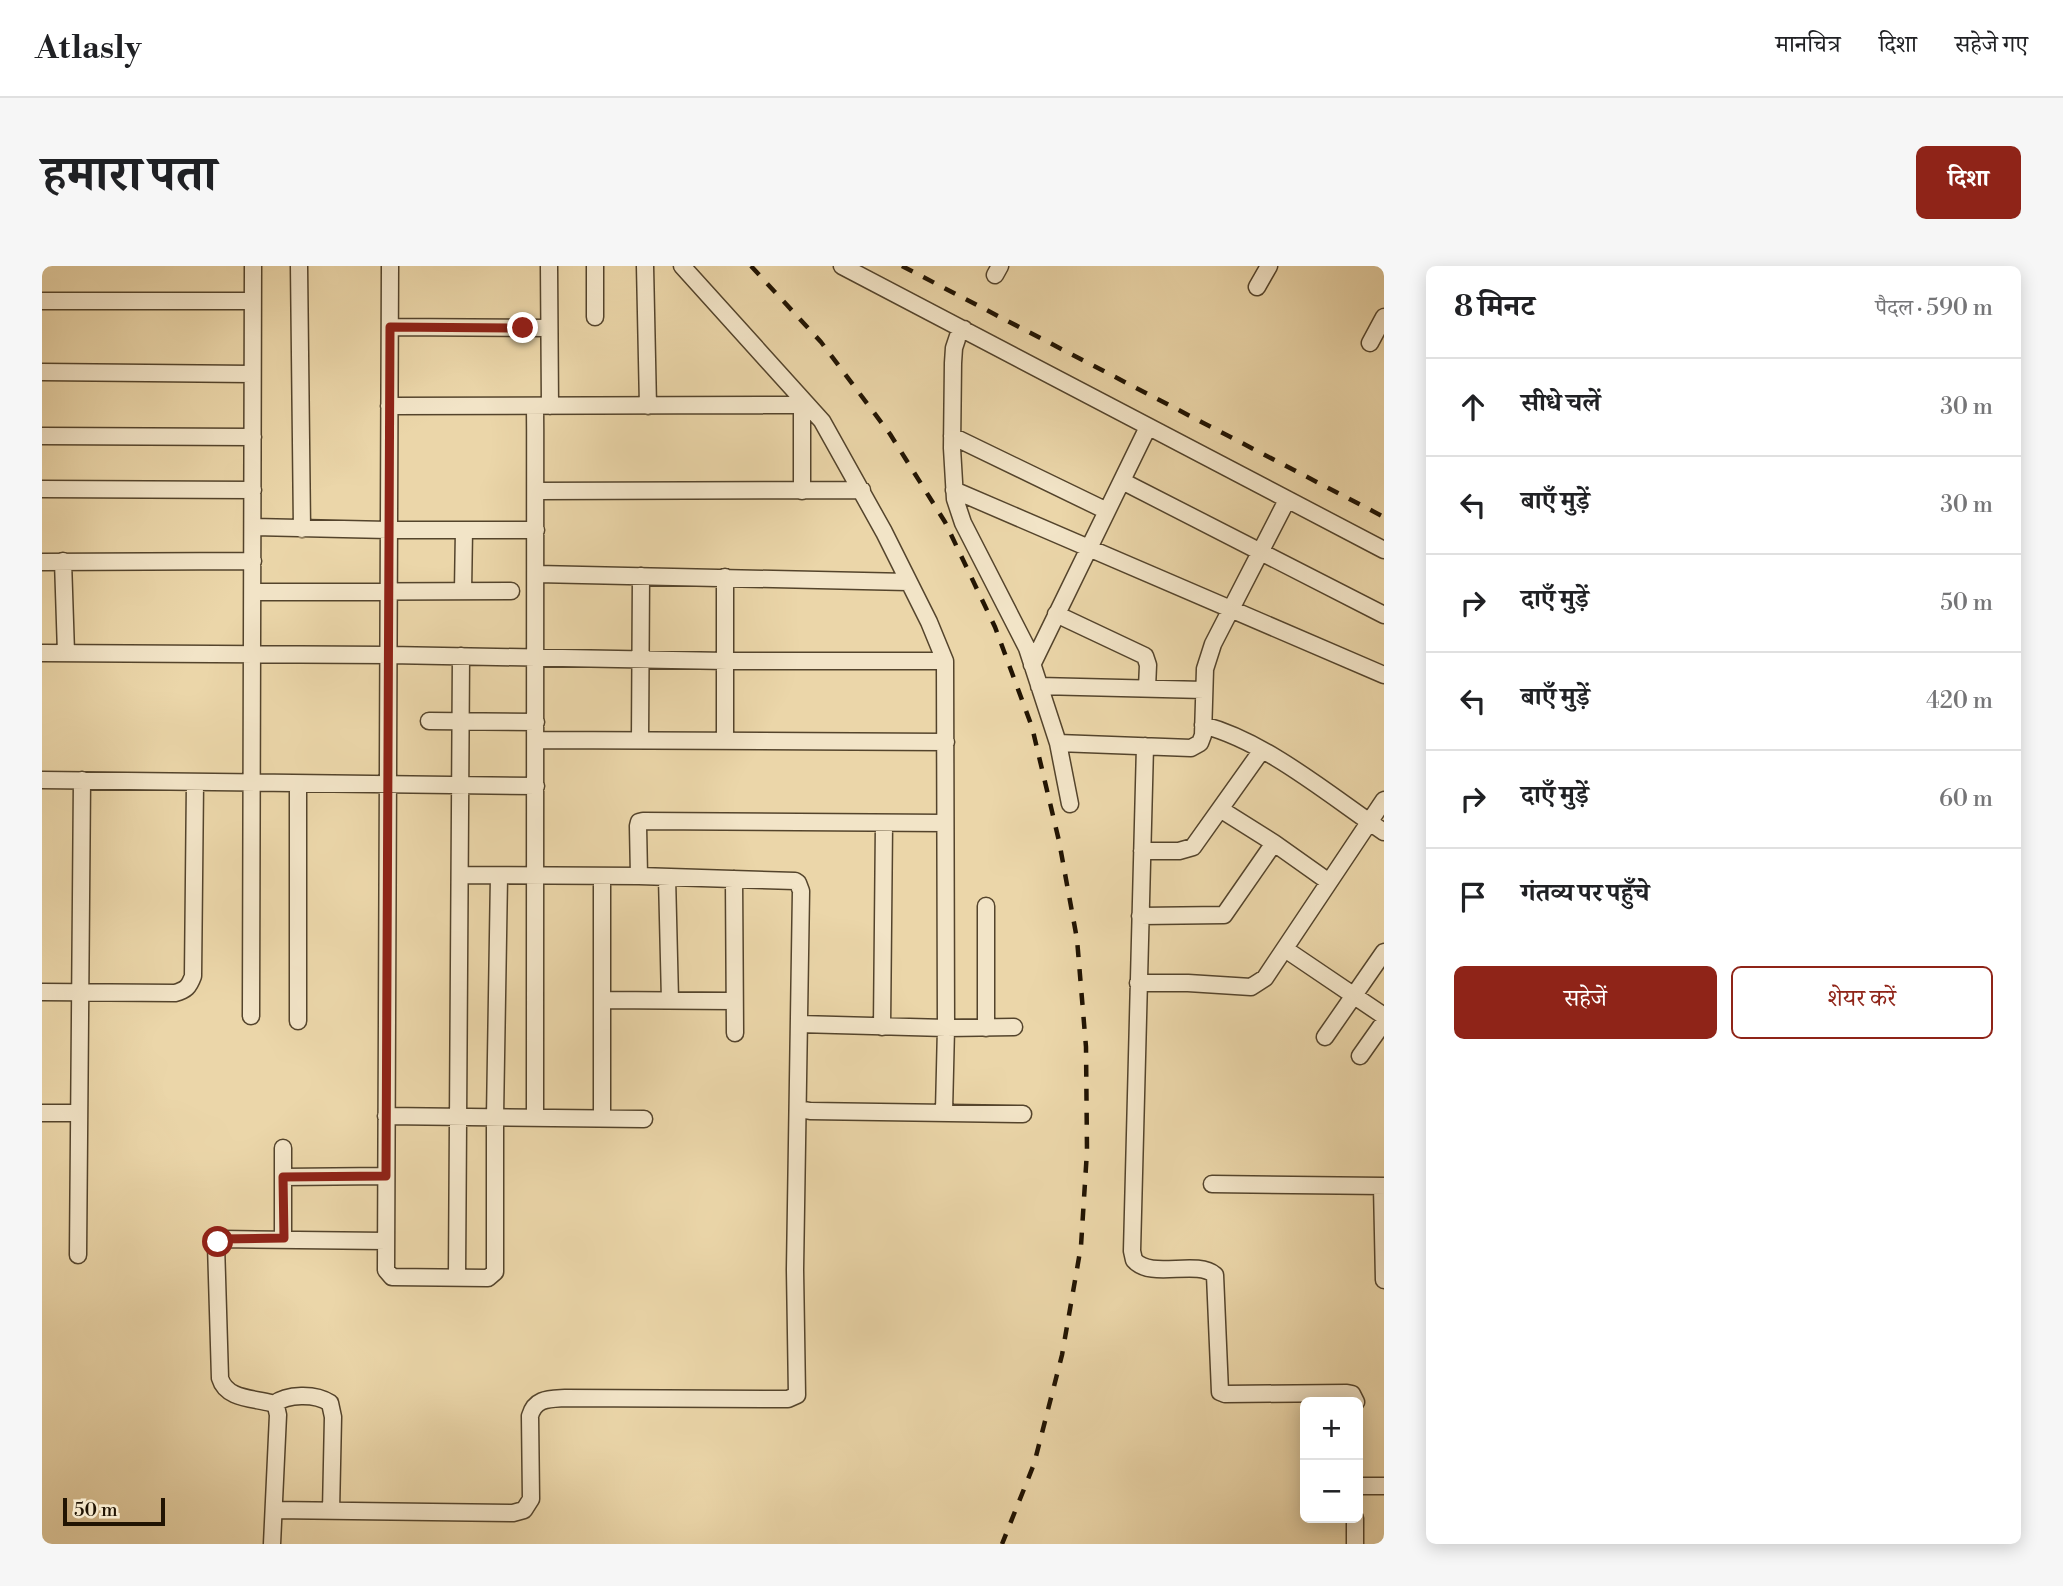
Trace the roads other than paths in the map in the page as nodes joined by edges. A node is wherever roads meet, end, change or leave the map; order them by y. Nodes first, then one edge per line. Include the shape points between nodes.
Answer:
1 (253, 266) edge
2 (299, 266) edge
3 (390, 266) edge
4 (549, 266) edge
5 (595, 266) edge
6 (645, 266) edge
7 (682, 266) edge
8 (842, 266) edge
9 (1269, 266) edge
10 (1257, 287) dead end
11 (42, 301) edge
12 (253, 301) junction
13 (595, 317) dead end
14 (1384, 317) edge
15 (390, 327) junction
16 (549, 328) junction
17 (964, 329) junction
18 (1370, 343) dead end
19 (42, 372) edge
20 (252, 374) junction
21 (805, 405) junction
22 (389, 406) junction
23 (542, 406) junction
24 (648, 406) junction
25 (1148, 427) junction
26 (42, 436) edge
27 (953, 436) junction
28 (253, 437) junction
29 (1122, 481) junction
30 (42, 489) edge
31 (253, 490) junction
32 (862, 490) junction
33 (954, 490) junction
34 (536, 491) junction
35 (802, 491) junction
36 (1287, 500) junction
37 (1107, 511) junction
38 (253, 527) junction
39 (302, 528) junction
40 (388, 530) junction
41 (464, 530) junction
42 (536, 530) junction
43 (1088, 548) junction
44 (1384, 550) edge
45 (1260, 552) junction
46 (63, 561) junction
47 (253, 561) junction
48 (42, 562) edge
49 (537, 574) junction
50 (641, 576) junction
51 (725, 577) junction
52 (908, 582) junction
53 (387, 591) junction
54 (463, 591) junction
55 (511, 591) dead end
56 (253, 592) junction
57 (1230, 610) junction
58 (1056, 614) junction
59 (1384, 615) edge
60 (42, 653) edge
61 (66, 653) junction
62 (253, 653) junction
63 (389, 655) junction
64 (461, 656) junction
65 (535, 657) junction
66 (641, 660) junction
67 (727, 661) junction
68 (944, 661) junction
69 (1032, 665) junction
70 (1384, 675) edge
71 (1039, 686) junction
72 (1147, 688) junction
73 (1204, 690) junction
74 (429, 721) dead end
75 (462, 721) junction
76 (536, 722) junction
77 (1203, 725) junction
78 (536, 740) junction
79 (640, 740) junction
80 (725, 740) junction
81 (946, 742) junction
82 (1058, 743) junction
83 (1145, 746) junction
84 (1262, 750) junction
85 (42, 780) edge
86 (82, 780) junction
87 (195, 782) junction
88 (251, 783) junction
89 (298, 784) junction
90 (388, 785) junction
91 (536, 786) junction
92 (461, 787) junction
93 (1384, 800) edge
94 (1070, 804) dead end
95 (1220, 809) junction
96 (1369, 822) junction
97 (884, 823) junction
98 (945, 823) junction
99 (1384, 832) edge
100 (1275, 843) junction
101 (1142, 851) junction
102 (461, 875) junction
103 (499, 876) junction
104 (639, 876) junction
105 (534, 877) junction
106 (602, 877) junction
107 (667, 877) junction
108 (734, 879) junction
109 (1329, 882) junction
110 (986, 905) dead end
111 (1140, 916) junction
112 (1285, 949) junction
113 (1384, 952) edge
114 (1138, 984) junction
115 (42, 992) edge
116 (79, 993) junction
117 (1353, 998) junction
118 (603, 1000) junction
119 (670, 1000) junction
120 (734, 1001) junction
121 (251, 1016) dead end
122 (1384, 1019) edge
123 (298, 1021) dead end
124 (799, 1024) junction
125 (882, 1027) junction
126 (1014, 1027) dead end
127 (946, 1028) junction
128 (986, 1028) junction
129 (735, 1033) dead end
130 (1325, 1037) dead end
131 (1360, 1056) dead end
132 (799, 1109) junction
133 (944, 1111) junction
134 (42, 1113) edge
135 (79, 1113) junction
136 (1023, 1114) dead end
137 (459, 1115) junction
138 (386, 1116) junction
139 (495, 1116) junction
140 (535, 1118) junction
141 (603, 1119) junction
142 (645, 1119) dead end
143 (283, 1148) dead end
144 (386, 1176) junction
145 (283, 1177) junction
146 (1212, 1184) dead end
147 (1383, 1186) edge
148 (284, 1238) junction
149 (386, 1241) junction
150 (78, 1255) dead end
151 (457, 1277) junction
152 (1384, 1280) edge
153 (1354, 1397) edge
154 (274, 1404) junction
155 (1363, 1486) edge
156 (1384, 1486) edge
157 (274, 1510) junction
158 (331, 1511) junction
159 (1355, 1523) edge
160 (271, 1544) edge
161 (1355, 1544) edge

1 - 12 street
2 - 39 street
3 - 15 street
4 - 16 street
5 - 13 street
6 - 24 street
7 - 21 street
8 - 17 street
9 - 10 street
11 - 12 street
12 - 20 street
14 - 18 street
15 - 16 street
15 - 22 street
16 - 23 street
17 - 25 street
17 - 27 street via 954,348
19 - 20 street
20 - 28 street
21 - 24 street
21 - 32 street via 822,421
21 - 35 street
22 - 23 street
22 - 40 street
23 - 24 street
23 - 34 street
25 - 29 street
25 - 36 street
26 - 28 street
27 - 33 street
27 - 37 street
28 - 31 street
29 - 37 street
29 - 45 street
30 - 31 street
31 - 38 street
32 - 35 street
32 - 52 street
33 - 43 street
33 - 69 street via 958,512
34 - 35 street
34 - 42 street
36 - 44 street
36 - 45 street
37 - 43 street
38 - 39 street
38 - 47 street
39 - 40 street
40 - 41 street
40 - 53 street
41 - 42 street
41 - 54 street
42 - 49 street
43 - 57 street
43 - 58 street
45 - 57 street
45 - 59 street
46 - 47 street
46 - 48 street
46 - 61 street
47 - 56 street
49 - 50 street
49 - 65 street
50 - 51 street
50 - 66 street
51 - 52 street
51 - 67 street
52 - 68 street
53 - 54 street
53 - 56 street
53 - 63 street
54 - 55 street
56 - 62 street
57 - 70 street
57 - 73 street via 1208,658
58 - 69 street
58 - 72 street via 1144,656
60 - 61 street
61 - 62 street
62 - 63 street
62 - 88 street
63 - 64 street
63 - 90 street
64 - 65 street
64 - 75 street
65 - 66 street
65 - 76 street
66 - 67 street
66 - 79 street
67 - 68 street
67 - 80 street
68 - 81 street
69 - 71 street
71 - 72 street
71 - 82 street
72 - 73 street
73 - 77 street
74 - 75 street
75 - 76 street
75 - 92 street
76 - 78 street
77 - 83 street via 1197,746
77 - 84 street
78 - 79 street
78 - 91 street
79 - 80 street
80 - 81 street
81 - 98 street
82 - 83 street
82 - 94 street
83 - 101 street
84 - 95 street
84 - 96 street
85 - 86 street
86 - 87 street
86 - 116 street
87 - 88 street
87 - 116 street via 190,986 175,993
88 - 89 street
88 - 121 street
89 - 90 street
89 - 123 street
90 - 92 street
90 - 138 street
91 - 92 street
91 - 105 street
92 - 102 street
93 - 96 street
95 - 100 street
95 - 101 street via 1194,847
96 - 99 street
96 - 109 street
97 - 98 street
97 - 104 street via 643,821 638,826
97 - 125 street
98 - 127 street
100 - 109 street
100 - 111 street via 1224,915
101 - 111 street
102 - 103 street
102 - 137 street
103 - 105 street
103 - 139 street
104 - 106 street
104 - 107 street
105 - 106 street
105 - 140 street
106 - 118 street
107 - 108 street
107 - 119 street
108 - 120 street
108 - 124 street via 795,881 800,887
109 - 112 street
110 - 128 street
111 - 114 street
112 - 114 street via 1265,978 1251,987
112 - 117 street
113 - 117 street
114 - 153 street via 1134,1261 1145,1268 1206,1270 1215,1275 1220,1392 1347,1393
115 - 116 street
116 - 135 street
117 - 122 street
117 - 130 street
118 - 119 street
118 - 141 street
119 - 120 street
120 - 129 street
122 - 131 street
124 - 125 street
124 - 132 street
125 - 127 street
126 - 128 street
127 - 128 street
127 - 133 street
132 - 133 street
132 - 158 street via 798,1387 794,1398 547,1399 533,1407 530,1416 532,1490 524,1510
133 - 136 street
134 - 135 street
135 - 150 street
137 - 138 street
137 - 139 street
137 - 151 street
138 - 144 street
139 - 140 street
139 - 151 street via 495,1272 488,1278
140 - 141 street
141 - 142 street
143 - 145 street
144 - 145 street
144 - 149 street
145 - 148 street
146 - 147 street
147 - 152 street
148 - 149 street
148 - 154 street via 222,1239 215,1250 223,1388
149 - 151 street via 386,1270 392,1277
154 - 157 street via 278,1415
154 - 158 street via 297,1397 330,1403
155 - 156 street
157 - 158 street
157 - 160 street
159 - 161 street

